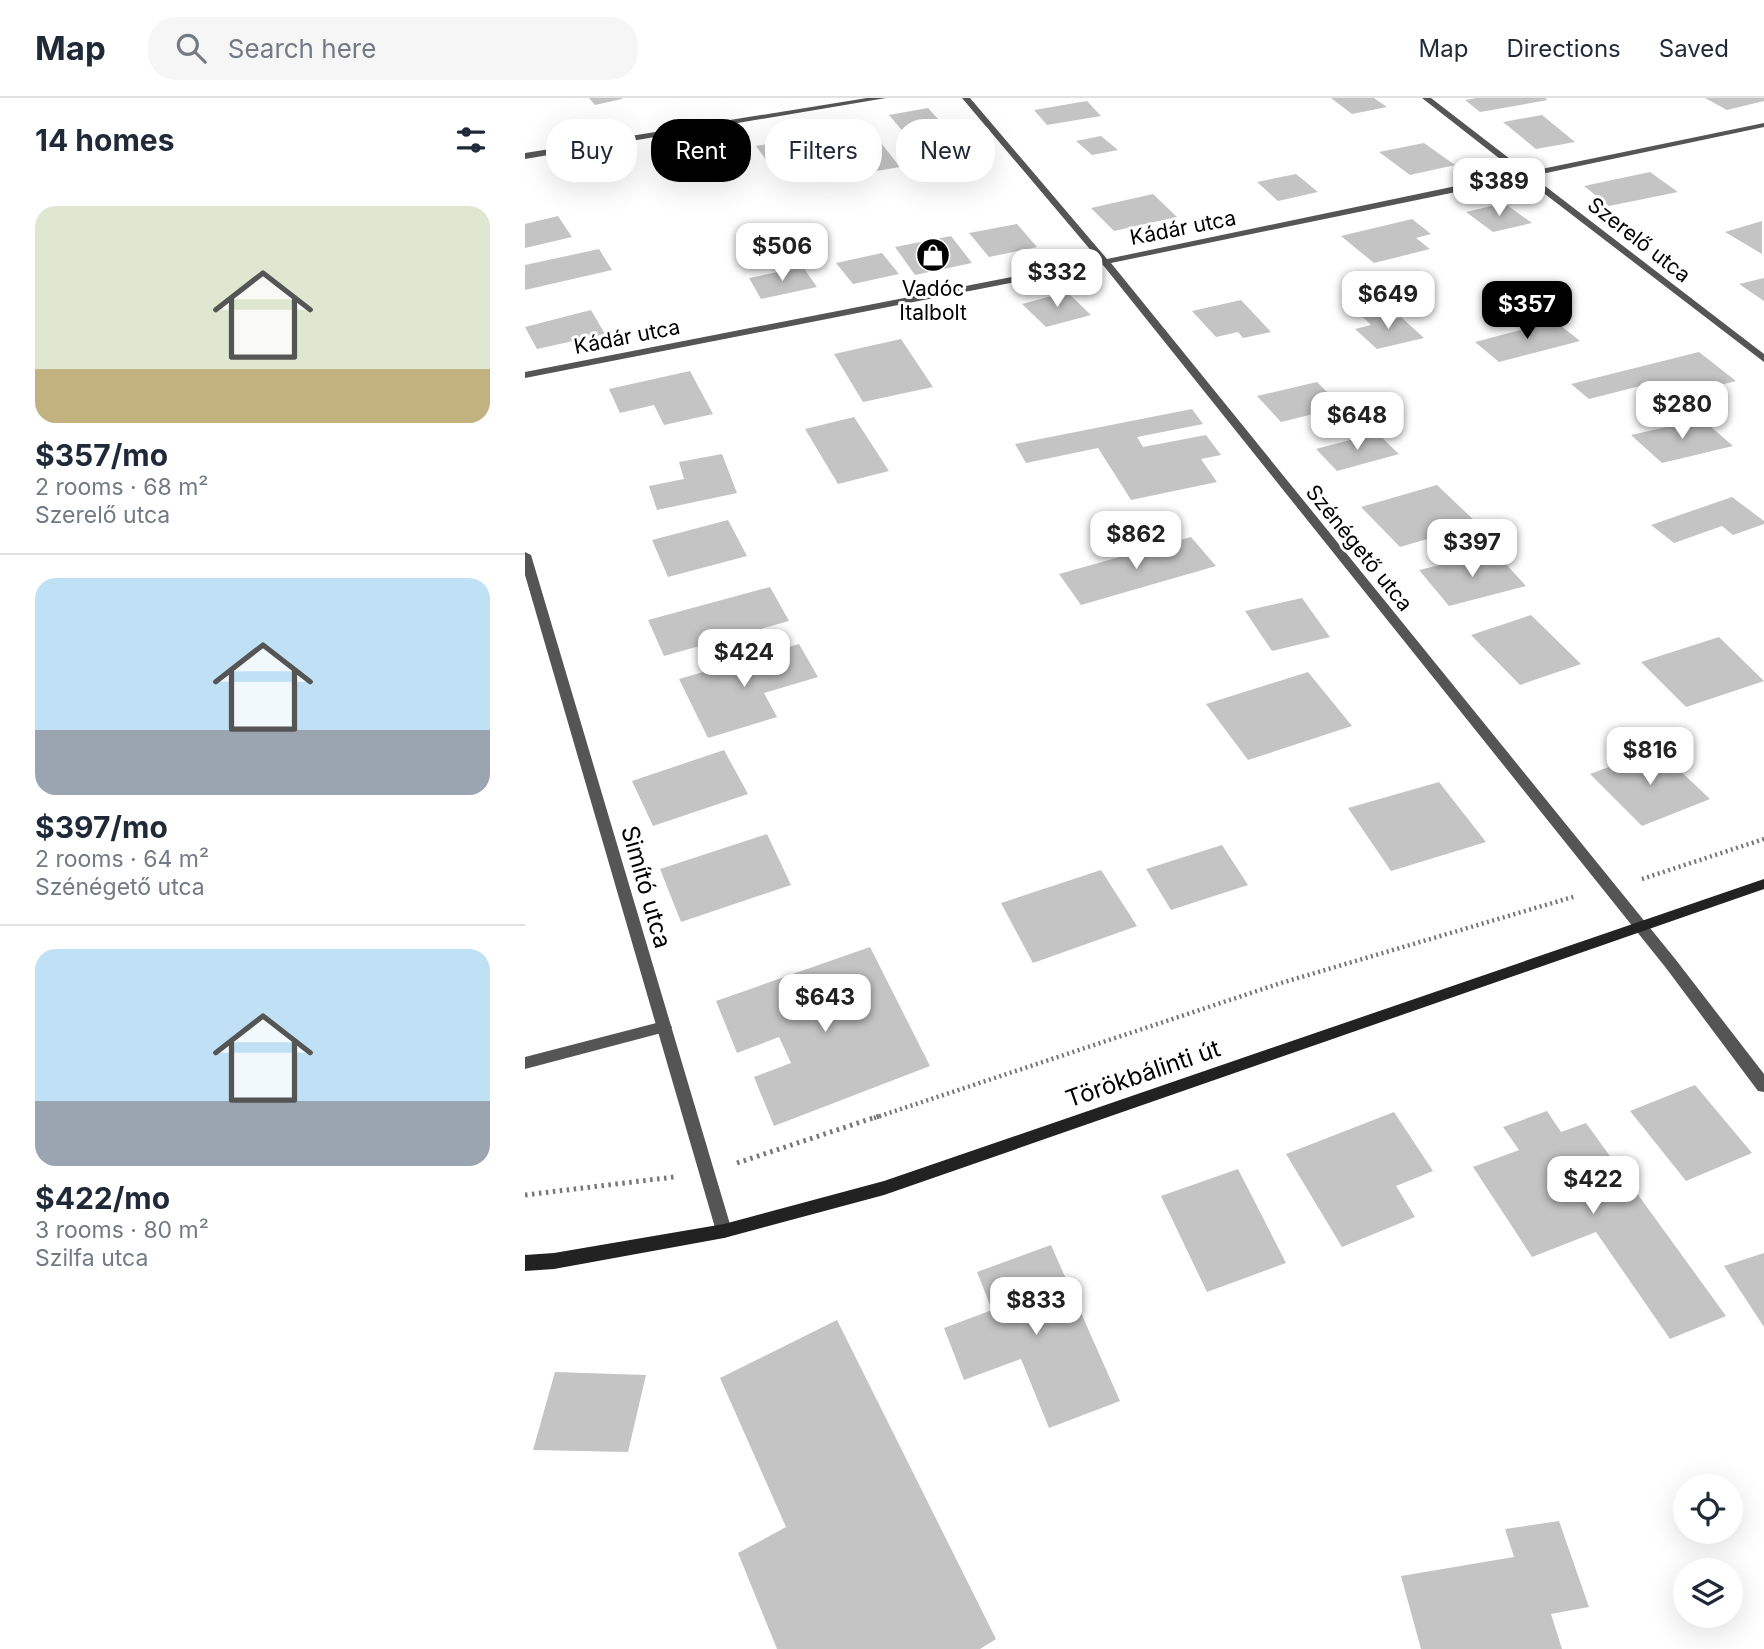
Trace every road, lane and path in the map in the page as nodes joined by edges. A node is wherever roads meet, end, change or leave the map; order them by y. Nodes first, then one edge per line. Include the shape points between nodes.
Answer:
1 (882, 98) edge
2 (966, 98) edge
3 (1426, 98) edge
4 (1764, 125) edge
5 (525, 156) edge
6 (1527, 177) junction
7 (1105, 262) junction
8 (1764, 359) edge
9 (525, 375) edge
10 (525, 555) edge
11 (1764, 839) edge
12 (1657, 876) dead end
13 (1764, 884) edge
14 (1607, 887) junction
15 (1639, 927) junction
16 (664, 1027) junction
17 (525, 1063) edge
18 (1764, 1086) edge
19 (707, 1173) junction
20 (525, 1195) edge
21 (724, 1231) junction
22 (525, 1263) edge

1 - 5 street
2 - 7 street, Szénégető utca
3 - 6 street, Szerelő utca
4 - 6 street, Kádár utca
6 - 7 street, Kádár utca
6 - 8 street, Szerelő utca
7 - 9 street, Kádár utca
7 - 14 street, Szénégető utca
10 - 16 street, Simító utca
11 - 12 path
13 - 15 main road, Törökbálinti út
14 - 15 street, Szénégető utca
14 - 19 path via 1281,983
15 - 18 street, Szénégető utca
15 - 21 main road, Törökbálinti út via 884,1188
16 - 17 street
16 - 19 street, Simító utca
19 - 20 path
19 - 21 street, Simító utca
21 - 22 main road, Törökbálinti út

